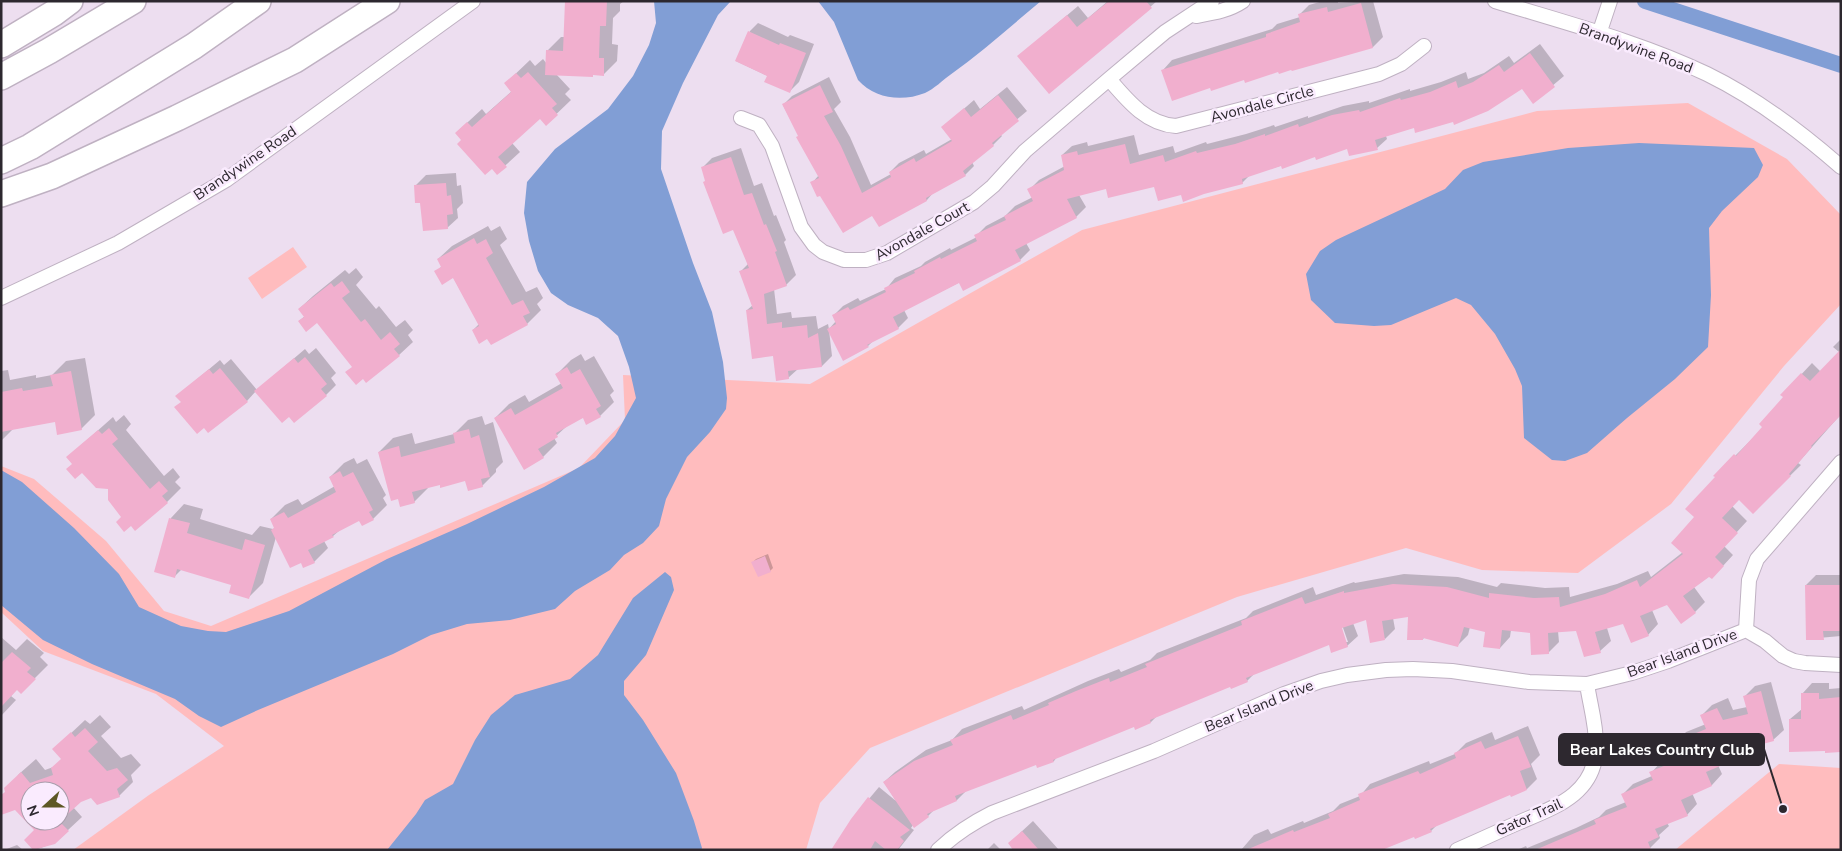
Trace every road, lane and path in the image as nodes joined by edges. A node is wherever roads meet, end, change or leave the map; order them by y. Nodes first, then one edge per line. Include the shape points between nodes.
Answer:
1 (70, 1) edge
2 (133, 1) edge
3 (258, 1) edge
4 (388, 1) edge
5 (474, 1) edge
6 (1212, 1) edge
7 (1243, 1) edge
8 (1495, 1) edge
9 (1610, 1) edge
10 (1188, 17) junction
11 (1599, 34) junction
12 (1, 45) edge
13 (1424, 46) dead end
14 (1, 77) edge
15 (1109, 79) junction
16 (740, 118) dead end
17 (1, 162) edge
18 (1841, 167) edge
19 (1, 194) edge
20 (1, 298) edge
21 (1841, 462) edge
22 (1746, 630) junction
23 (1841, 665) edge
24 (1587, 684) junction
25 (938, 850) edge
26 (1456, 850) edge

1 - 12 highway
2 - 14 highway
3 - 17 highway via 129,87 30,148
4 - 19 highway via 286,64 52,176
5 - 20 street, Brandywine Road via 226,180 118,243
6 - 10 street, Avondale Court
7 - 10 street via 1221,12
8 - 11 street, Brandywine Road
9 - 11 street
10 - 15 street, Avondale Court
11 - 18 street, Brandywine Road via 1667,56 1746,95 1783,119
13 - 15 street, Avondale Circle via 1401,64 1379,74 1176,126 1164,125 1133,107
15 - 16 street, Avondale Court via 1025,151 974,202 888,253 866,260 834,256 807,237 772,146 759,125
21 - 22 street via 1757,558 1749,580
22 - 23 street via 1794,661
22 - 24 street, Bear Island Drive via 1668,661
24 - 25 street, Bear Island Drive via 1528,682 1452,670 1413,669 1347,675 1321,681 992,813 952,837
24 - 26 street, Gator Trail via 1596,749 1595,761 1579,791 1560,804

